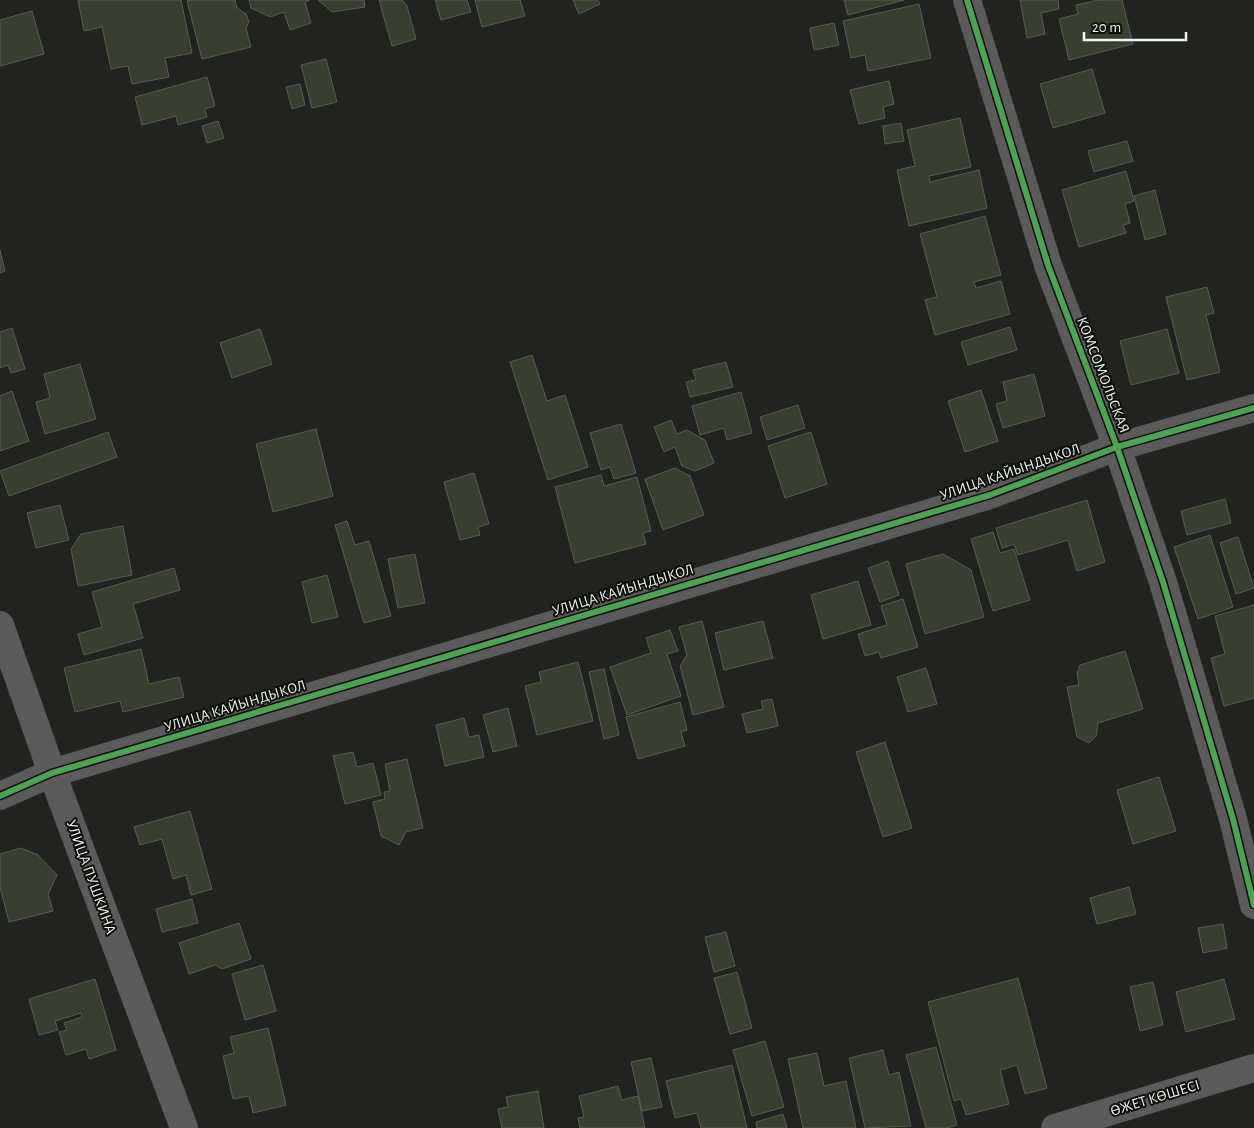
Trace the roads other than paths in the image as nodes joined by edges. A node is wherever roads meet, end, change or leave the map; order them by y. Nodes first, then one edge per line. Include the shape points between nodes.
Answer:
1 (967, 0) edge
2 (1254, 408) edge
3 (1117, 447) junction
4 (0, 625) edge
5 (52, 774) junction
6 (0, 796) edge
7 (1254, 905) edge
8 (1254, 1068) edge
9 (184, 1128) edge
10 (1055, 1128) edge

1 - 3 street, КОМСОМОЛЬСКАЯ via 1048,265
2 - 3 street, УЛИЦА КАЙЫНДЫКОЛ
3 - 5 street, УЛИЦА КАЙЫНДЫКОЛ via 990,495
3 - 7 street, КОМСОМОЛЬСКАЯ via 1164,582 1233,819
4 - 5 street, УЛИЦА ПУШКИНА
5 - 6 street, УЛИЦА КАЙЫНДЫКОЛ
5 - 9 street, УЛИЦА ПУШКИНА
8 - 10 street, ӨЖЕТ КӨШЕСІ

